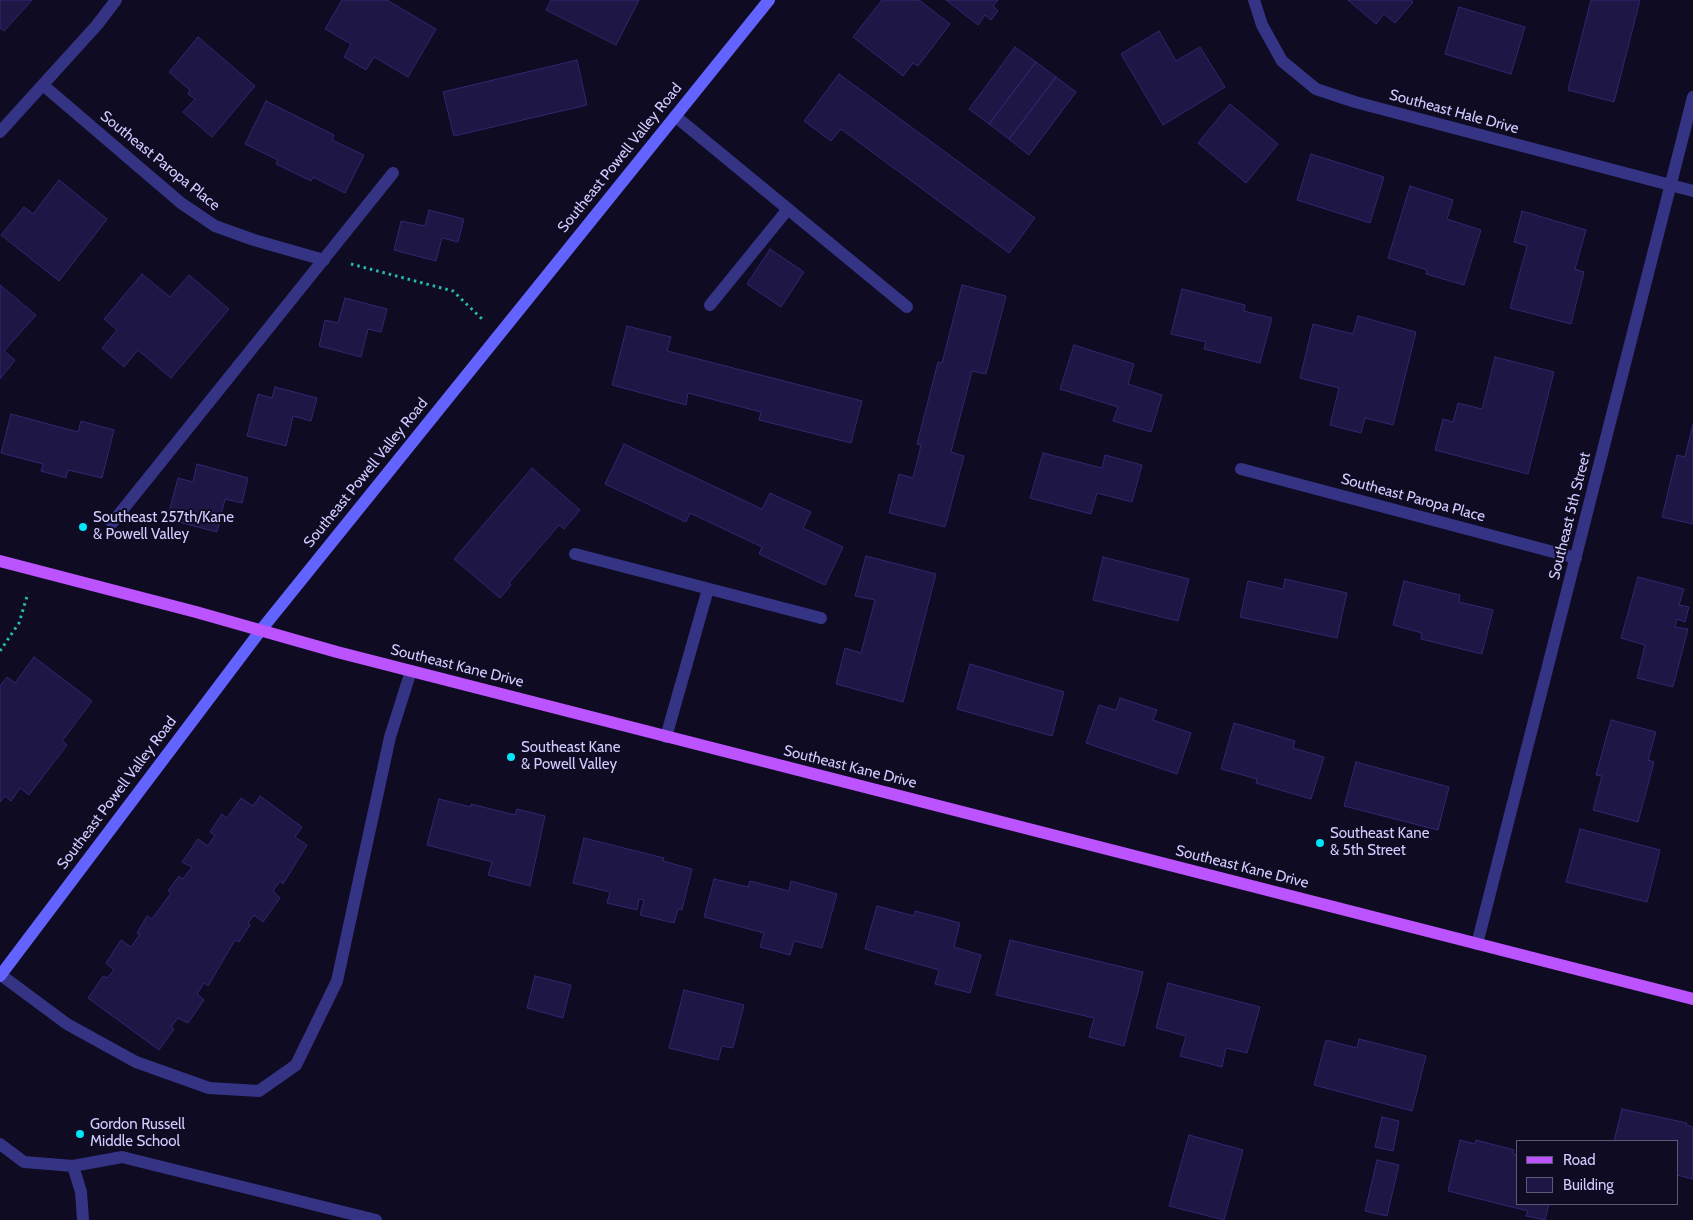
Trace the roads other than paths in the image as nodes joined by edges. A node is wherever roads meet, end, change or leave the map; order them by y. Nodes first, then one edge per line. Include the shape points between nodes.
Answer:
1 (116, 0) edge
2 (768, 0) edge
3 (1254, 0) edge
4 (43, 85) junction
5 (1693, 97) edge
6 (675, 116) junction
7 (0, 132) edge
8 (394, 173) dead end
9 (1670, 186) junction
10 (1693, 191) edge
11 (788, 209) junction
12 (324, 260) junction
13 (710, 305) dead end
14 (907, 308) dead end
15 (1241, 469) dead end
16 (112, 522) dead end
17 (575, 554) dead end
18 (1576, 558) junction
19 (0, 561) edge
20 (708, 589) junction
21 (821, 618) dead end
22 (261, 630) junction
23 (411, 672) junction
24 (666, 737) junction
25 (1477, 944) junction
26 (1, 976) edge
27 (1693, 999) edge
28 (0, 1144) edge
29 (73, 1166) junction
30 (83, 1220) edge
31 (376, 1220) edge

1 - 4 street
2 - 6 main road, Southeast Powell Valley Road
3 - 9 street, Southeast Hale Drive via 1262,25 1282,61 1316,89
4 - 7 street
4 - 12 street, Southeast Paropa Place via 181,203 215,226
5 - 9 street, Southeast 5th Street
6 - 11 street
6 - 22 main road, Southeast Powell Valley Road
8 - 12 street
9 - 10 street, Southeast Hale Drive
9 - 18 street, Southeast 5th Street
11 - 13 street
11 - 14 street
12 - 16 street
15 - 18 street, Southeast Paropa Place
17 - 20 street
18 - 25 street, Southeast 5th Street
19 - 22 main road, Southeast Kane Drive
20 - 21 street
20 - 24 street
22 - 23 main road, Southeast Kane Drive
22 - 26 main road, Southeast Powell Valley Road
23 - 24 main road, Southeast Kane Drive
23 - 26 street via 390,737 338,981 296,1065 259,1091 209,1088 136,1062 67,1024
24 - 25 main road, Southeast Kane Drive
25 - 27 main road, Southeast Kane Drive
28 - 29 street via 24,1162
29 - 30 street via 81,1192
29 - 31 street via 122,1157

